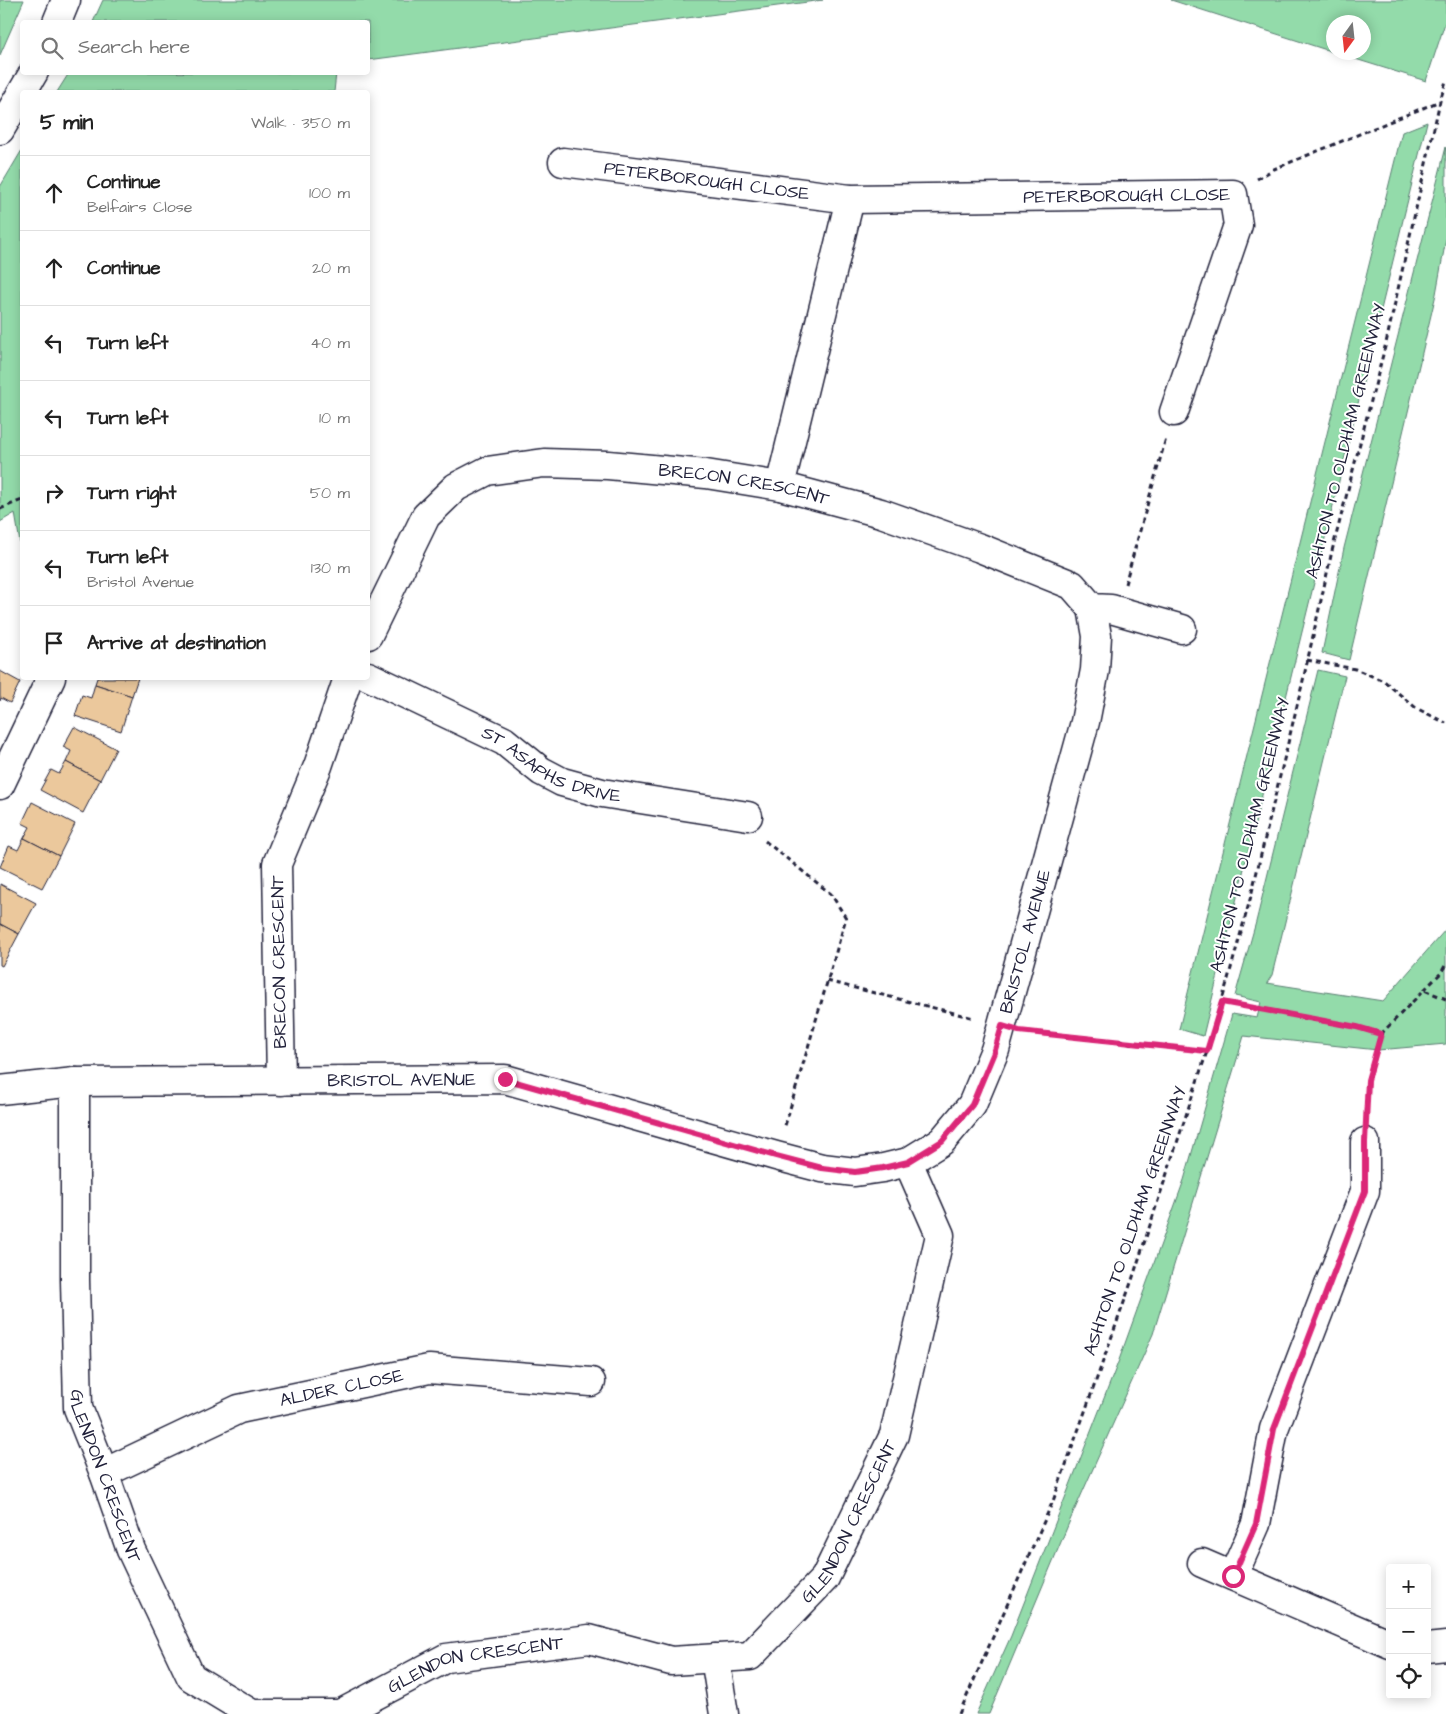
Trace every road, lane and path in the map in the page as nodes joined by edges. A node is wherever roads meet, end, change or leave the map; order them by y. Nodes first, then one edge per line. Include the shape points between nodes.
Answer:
1 (66, 0) edge
2 (58, 20) edge
3 (32, 75) edge
4 (1446, 81) edge
5 (23, 90) edge
6 (20, 96) edge
7 (1440, 101) junction
8 (0, 130) edge
9 (563, 162) dead end
10 (1233, 194) junction
11 (850, 199) junction
12 (1174, 412) joint
13 (780, 486) junction
14 (20, 501) edge
15 (0, 509) edge
16 (1105, 610) junction
17 (1182, 629) dead end
18 (370, 631) edge
19 (1308, 660) junction
20 (370, 677) edge
21 (49, 680) edge
22 (347, 680) edge
23 (1446, 723) edge
24 (0, 785) edge
25 (748, 816) joint
26 (1446, 964) edge
27 (827, 981) junction
28 (1424, 990) junction
29 (1446, 1000) edge
30 (1222, 1002) junction
31 (1002, 1026) junction
32 (1381, 1034) junction
33 (1207, 1051) junction
34 (281, 1081) junction
35 (75, 1082) junction
36 (0, 1090) edge
37 (1365, 1142) joint
38 (776, 1156) junction
39 (908, 1162) junction
40 (591, 1382) dead end
41 (104, 1472) junction
42 (1202, 1563) dead end
43 (1233, 1576) junction
44 (1386, 1642) edge
45 (1446, 1646) edge
46 (1431, 1648) edge
47 (714, 1658) junction
48 (724, 1714) edge
49 (959, 1714) edge

1 - 2 street
3 - 5 street
4 - 7 path, ASHTON TO OLDHAM GREENWAY
6 - 8 street
7 - 10 path via 1274,169
7 - 19 path, ASHTON TO OLDHAM GREENWAY via 1386,343 1332,551
9 - 11 street, PETERBOROUGH CLOSE
10 - 11 street, PETERBOROUGH CLOSE
10 - 12 street, PETERBOROUGH CLOSE via 1238,225
11 - 13 street
12 - 16 path
13 - 16 street, BRECON CRESCENT via 881,513 1027,566 1072,585
13 - 18 street, BRECON CRESCENT via 706,474 608,465 544,463 487,471 456,487 426,516
14 - 15 path
16 - 17 street
16 - 31 street, BRISTOL AVENUE via 1097,636 1095,670 1085,722
19 - 23 path via 1355,669 1384,680 1416,708
19 - 30 path, ASHTON TO OLDHAM GREENWAY via 1252,896
20 - 25 street, ST ASAPHS DRIVE via 504,741 541,771 562,782 602,793
21 - 24 street
22 - 34 street, BRECON CRESCENT via 318,766 277,864
25 - 27 path via 755,833 831,894 846,918
26 - 28 path
27 - 31 path
27 - 38 path
28 - 29 path
28 - 32 path
30 - 32 path
30 - 33 path, ASHTON TO OLDHAM GREENWAY
31 - 33 path via 1019,1031
31 - 39 street, BRISTOL AVENUE via 972,1105 942,1141
32 - 37 path via 1368,1080
33 - 49 path, ASHTON TO OLDHAM GREENWAY via 1132,1280 1053,1502
34 - 35 street, BRISTOL AVENUE
34 - 38 street, BRISTOL AVENUE via 505,1079
35 - 36 street, BRISTOL AVENUE
35 - 41 street, GLENDON CRESCENT via 78,1408
37 - 43 street via 1365,1191 1274,1429 1256,1524
38 - 39 street, BRISTOL AVENUE via 822,1168 855,1172
39 - 47 street, GLENDON CRESCENT via 940,1235 894,1435 825,1578 750,1656
40 - 41 street, ALDER CLOSE via 429,1369 239,1409
41 - 47 street, GLENDON CRESCENT via 131,1550 191,1677 252,1714 340,1714 446,1658 589,1639 671,1661
42 - 43 street
43 - 44 street
45 - 46 street
47 - 48 street

